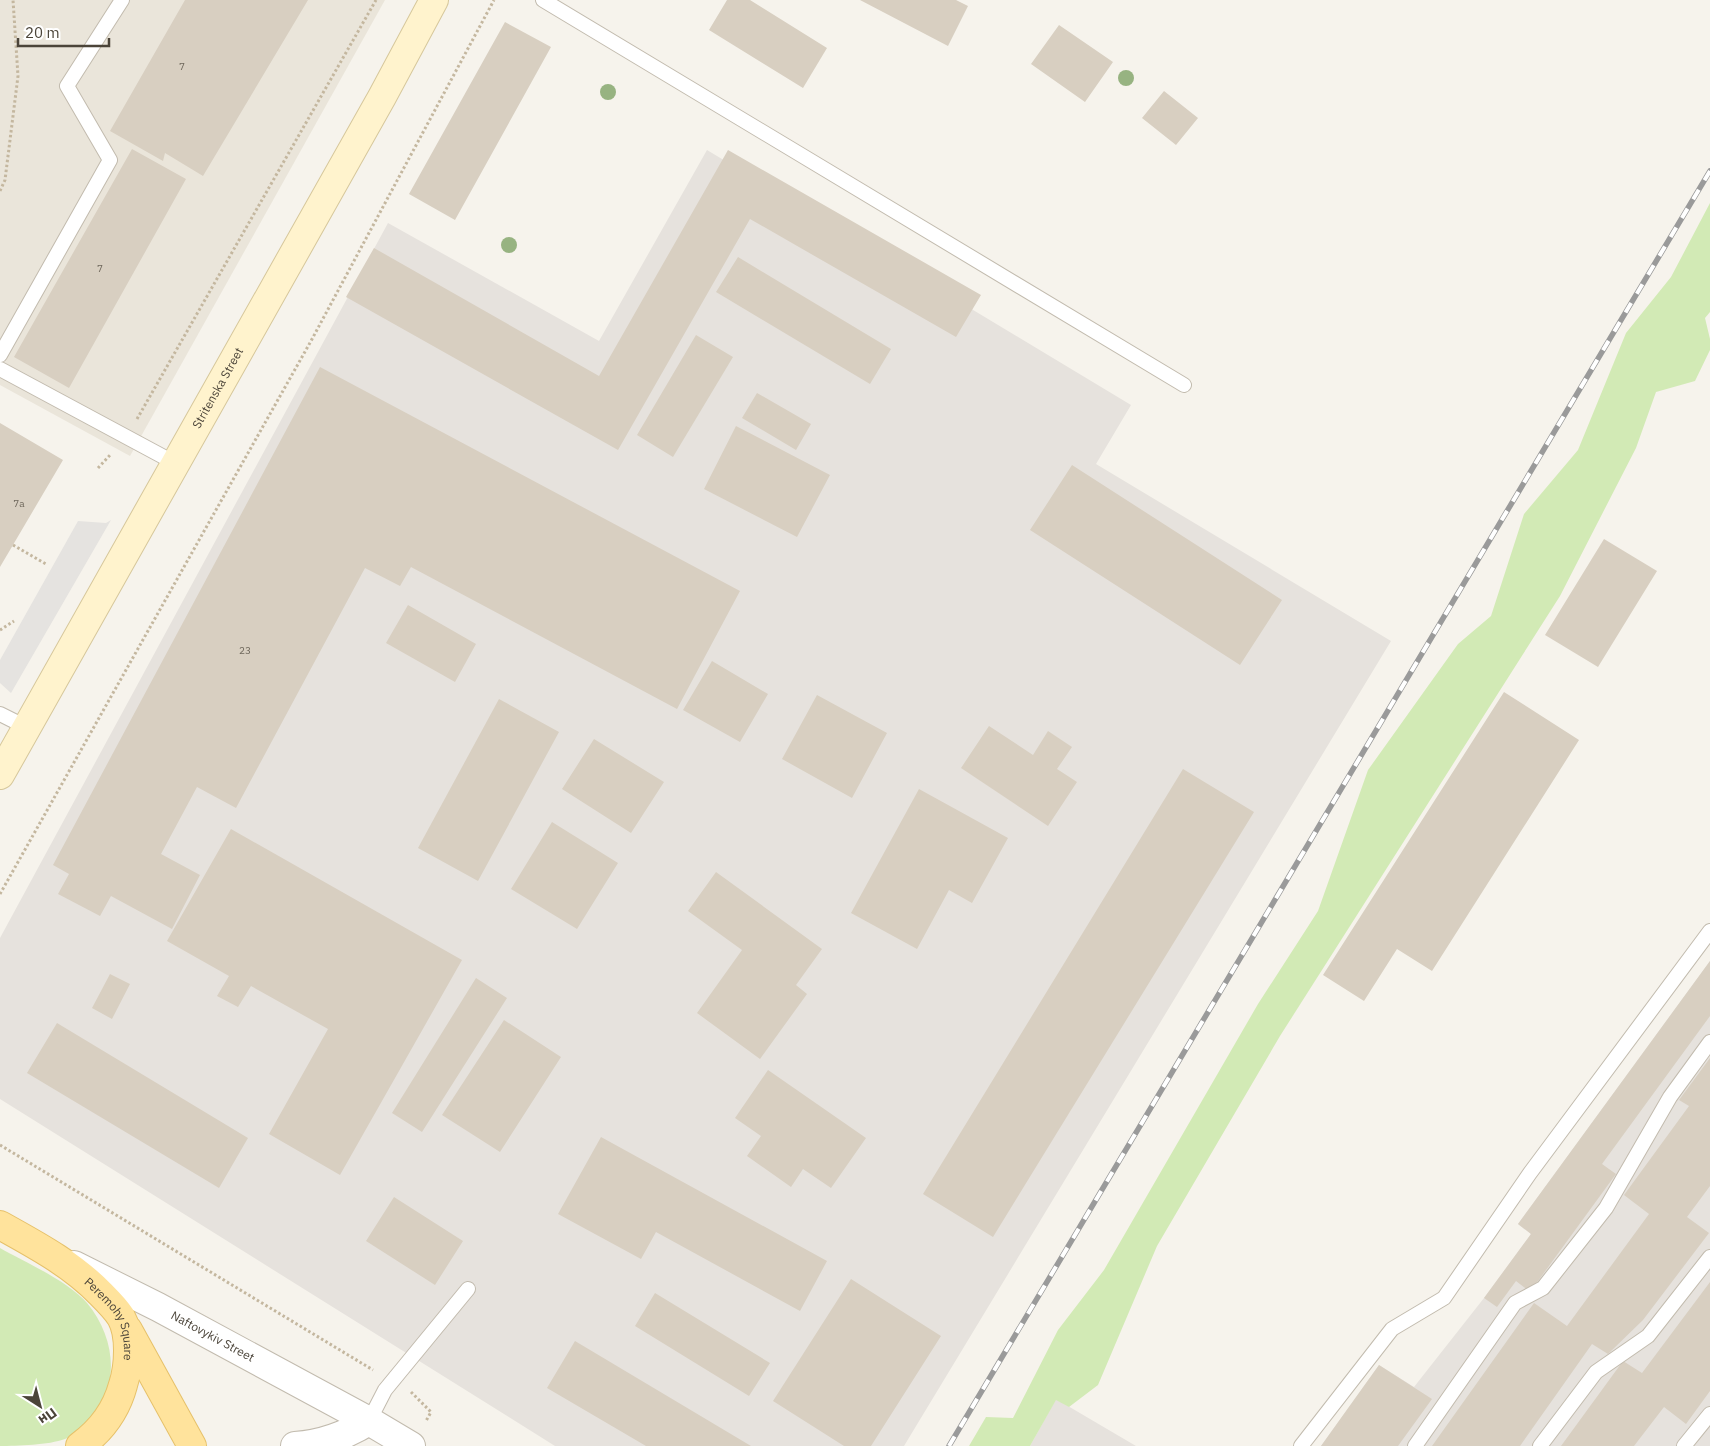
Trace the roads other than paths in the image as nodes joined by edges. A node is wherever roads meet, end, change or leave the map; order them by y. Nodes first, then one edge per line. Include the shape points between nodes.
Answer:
1 (122, 0) edge
2 (434, 0) edge
3 (544, 0) edge
4 (0, 355) edge
5 (0, 369) edge
6 (1184, 385) dead end
7 (175, 462) junction
8 (0, 714) edge
9 (28, 728) junction
10 (0, 775) edge
11 (1710, 931) edge
12 (1710, 1042) edge
13 (0, 1225) edge
14 (54, 1255) junction
15 (1710, 1257) edge
16 (468, 1289) dead end
17 (121, 1318) junction
18 (1710, 1414) edge
19 (369, 1421) junction
20 (311, 1445) edge
21 (80, 1446) edge
22 (192, 1446) edge
23 (411, 1446) edge
24 (1302, 1446) edge
25 (1416, 1446) edge
26 (1540, 1446) edge
27 (1684, 1446) edge

1 - 4 lane via 67,86 110,160
2 - 7 main road, Stritenska Street
3 - 6 lane
5 - 7 lane
7 - 9 main road, Stritenska Street
8 - 9 lane
9 - 10 main road, Stritenska Street
11 - 24 lane via 1530,1173 1444,1298 1392,1329
12 - 25 lane via 1670,1097 1606,1208 1542,1288 1515,1303
13 - 14 main road, Peremohy Square
14 - 17 main road, Peremohy Square via 89,1282
14 - 19 street, Naftovykiv Street
15 - 26 lane via 1648,1336 1596,1372
16 - 19 lane via 385,1390
17 - 21 main road, Peremohy Square via 128,1344 127,1372 119,1399 108,1420
17 - 22 main road
18 - 27 lane
19 - 20 street via 352,1432
19 - 23 street, Naftovykiv Street

